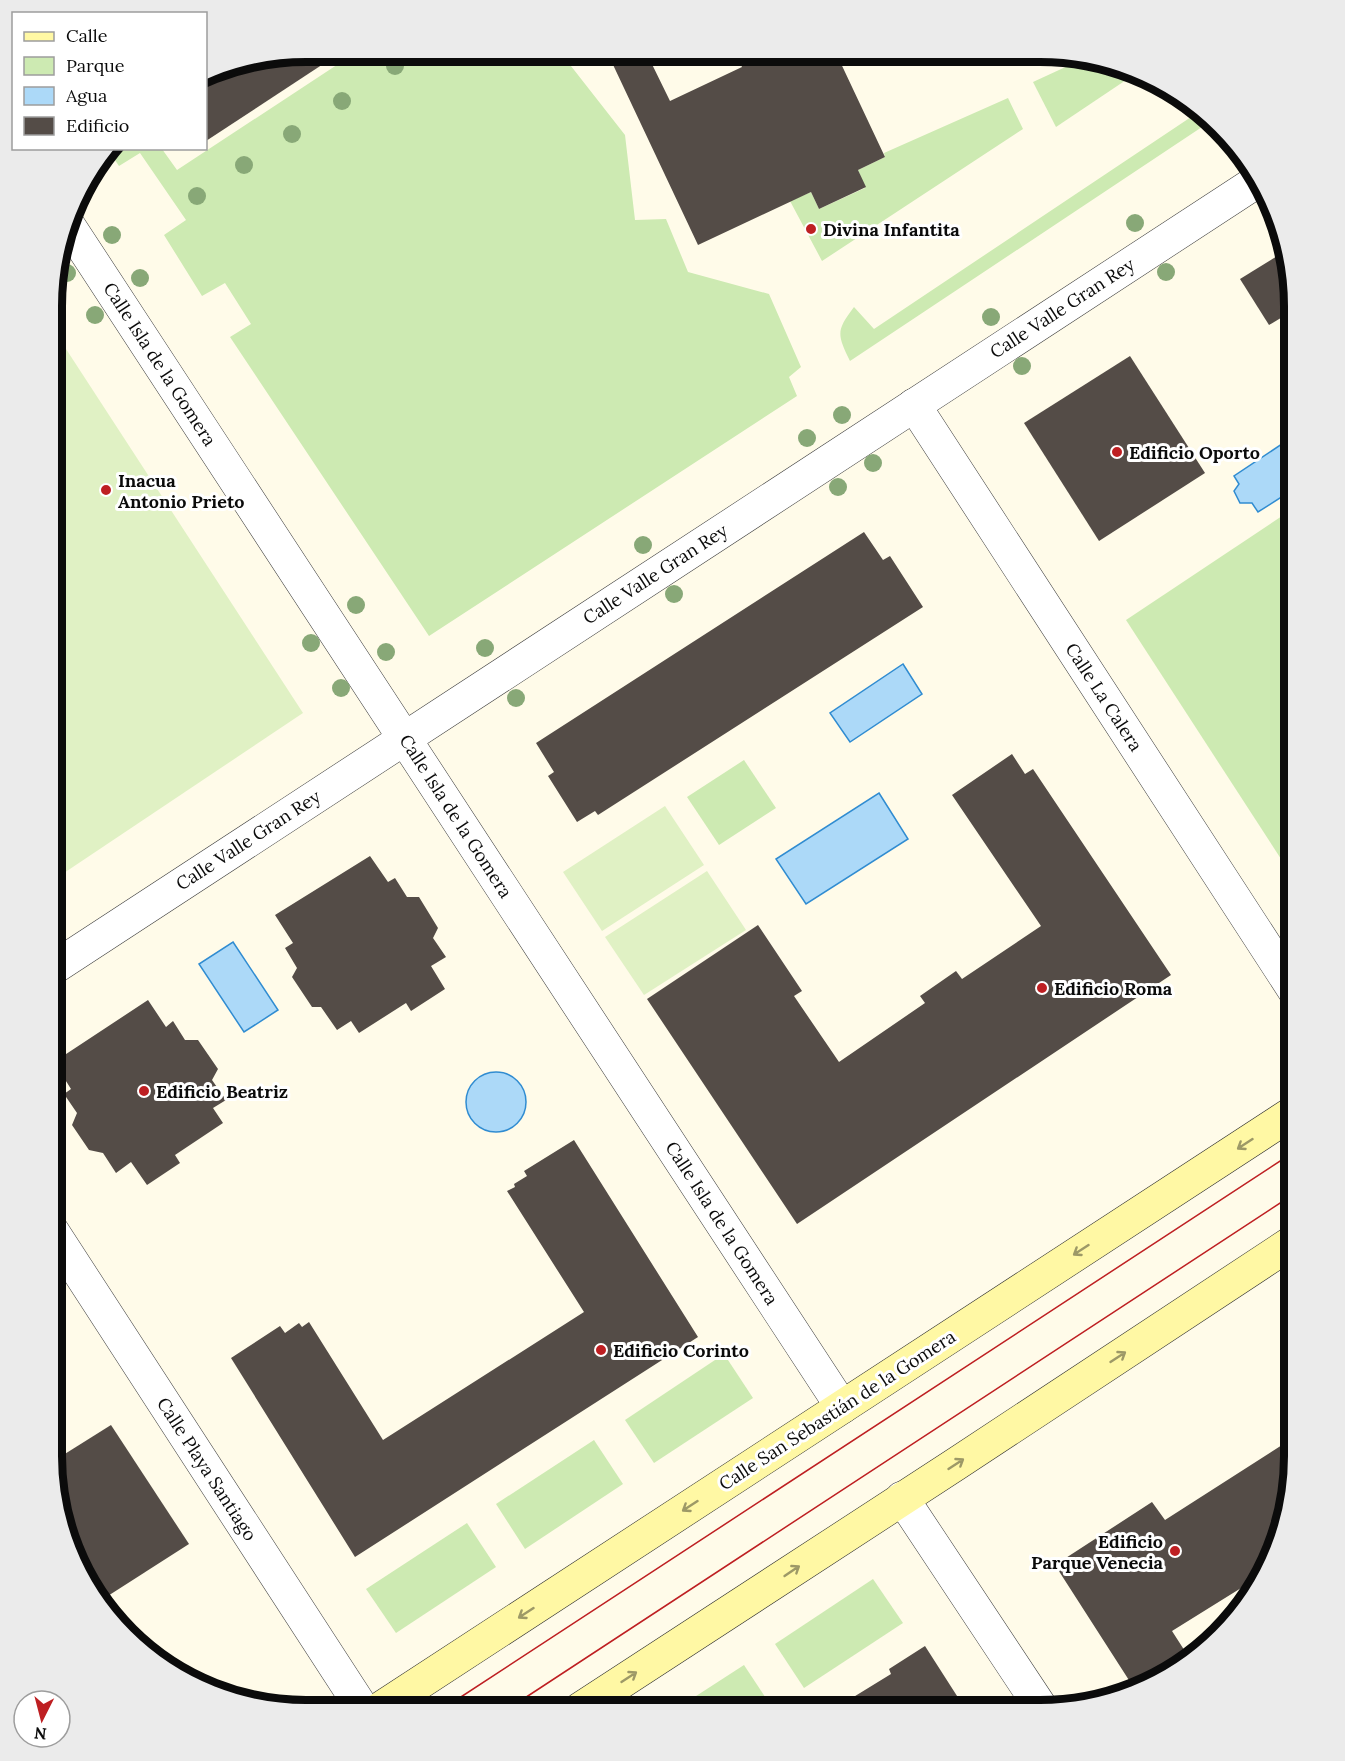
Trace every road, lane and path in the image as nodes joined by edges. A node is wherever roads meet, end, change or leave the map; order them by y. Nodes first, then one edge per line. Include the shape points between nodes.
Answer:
1 (1251, 185) edge
2 (73, 232) edge
3 (914, 405) junction
4 (404, 738) junction
5 (62, 962) edge
6 (1284, 975) edge
7 (1284, 1119) edge
8 (62, 1246) edge
9 (1284, 1248) edge
10 (842, 1407) junction
11 (902, 1498) junction
12 (357, 1700) edge
13 (393, 1700) edge
14 (594, 1700) edge
15 (1036, 1700) edge

1 - 3 street, Calle Valle Gran Rey
2 - 4 street, Calle Isla de la Gomera
3 - 4 street, Calle Valle Gran Rey
3 - 6 street, Calle La Calera
4 - 5 street, Calle Valle Gran Rey
4 - 10 street, Calle Isla de la Gomera
7 -> 10 main road, Calle San Sebastián de la Gomera
8 - 12 street, Calle Playa Santiago
11 -> 9 main road
10 -> 13 main road, Calle San Sebastián de la Gomera
14 -> 11 main road
11 - 15 street

